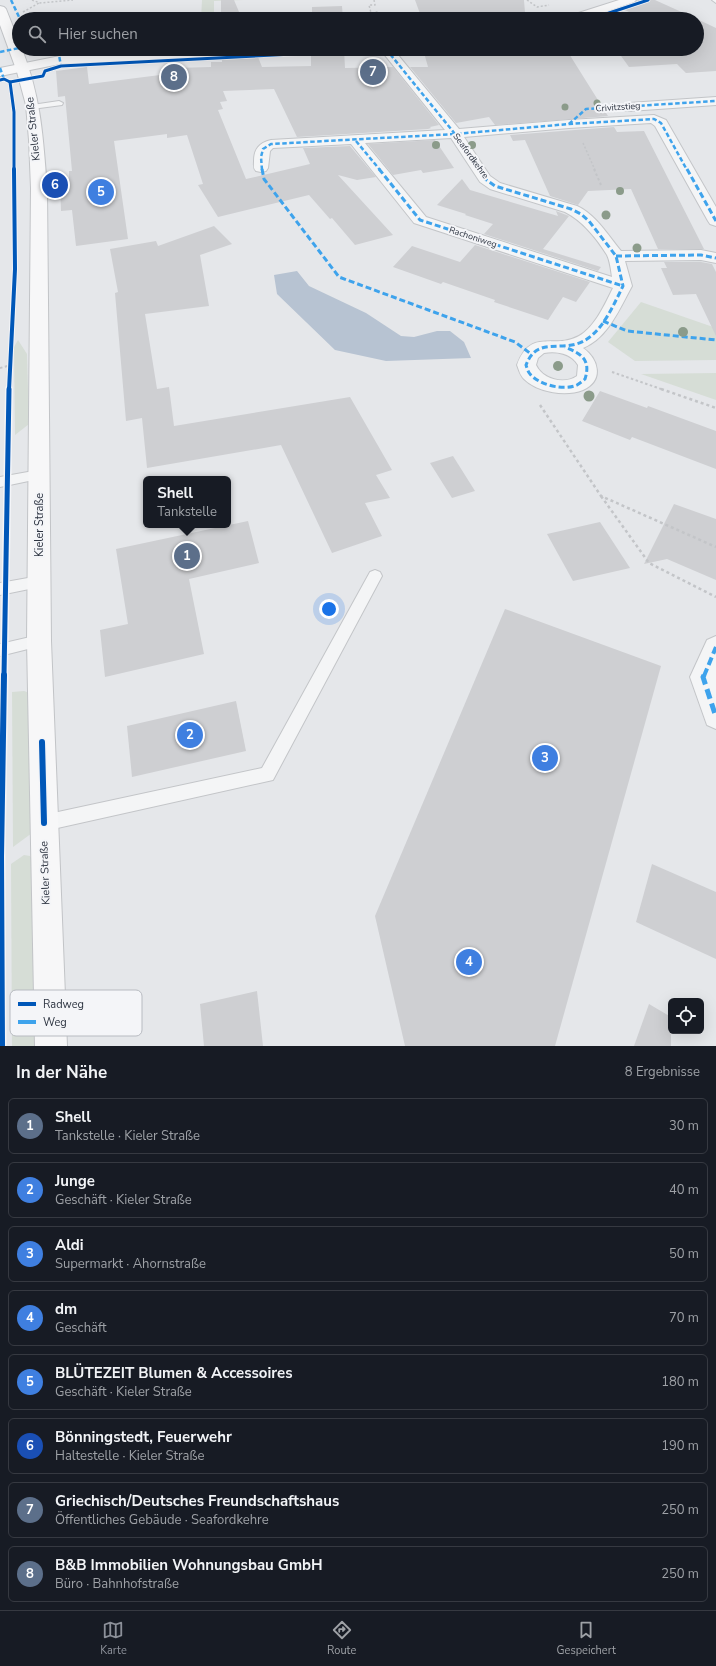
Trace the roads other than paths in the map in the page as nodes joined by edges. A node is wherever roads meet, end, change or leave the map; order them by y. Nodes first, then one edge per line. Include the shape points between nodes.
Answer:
1 (630, 0) edge
2 (0, 9) edge
3 (594, 12) edge
4 (12, 41) edge
5 (18, 56) edge
6 (151, 56) edge
7 (392, 56) edge
8 (22, 67) junction
9 (0, 72) edge
10 (716, 101) edge
11 (59, 103) dead end
12 (32, 107) junction
13 (572, 124) junction
14 (455, 134) junction
15 (356, 141) junction
16 (262, 168) dead end
17 (716, 221) edge
18 (616, 256) junction
19 (716, 258) edge
20 (623, 286) junction
21 (565, 347) junction
22 (39, 475) junction
23 (0, 482) edge
24 (375, 576) dead end
25 (39, 582) junction
26 (0, 589) edge
27 (39, 641) junction
28 (716, 647) edge
29 (0, 650) edge
30 (716, 717) edge
31 (44, 823) junction
32 (49, 990) edge
33 (51, 1036) edge
34 (51, 1046) edge

1 - 3 main road
2 - 4 main road, Kieler Straße
5 - 8 main road, Kieler Straße
6 - 8 main road via 60,60
7 - 14 street, Seafordkehre
8 - 9 main road
8 - 12 main road, Kieler Straße
10 - 13 street, Crivitzstieg via 586,110
11 - 12 lane
12 - 22 main road, Kieler Straße via 39,188
13 - 14 street
13 - 17 street via 661,119
14 - 15 street
14 - 18 street, Seafordkehre via 486,179 495,186 581,214
15 - 16 street via 271,144 262,150
15 - 20 street, Rachoniweg via 420,220
18 - 19 street via 700,254
18 - 20 street, Seafordkehre
20 - 21 street via 603,321 587,339
21 - 21 street via 546,346 531,354 526,366 534,378 552,386 572,386 580,383 588,373 586,360
22 - 23 lane
22 - 25 main road, Kieler Straße
24 - 31 lane via 267,775
25 - 26 lane
25 - 27 main road, Kieler Straße
27 - 29 lane
27 - 31 main road, Kieler Straße
28 - 30 street via 703,677
31 - 32 main road, Kieler Straße
33 - 34 main road, Kieler Straße

